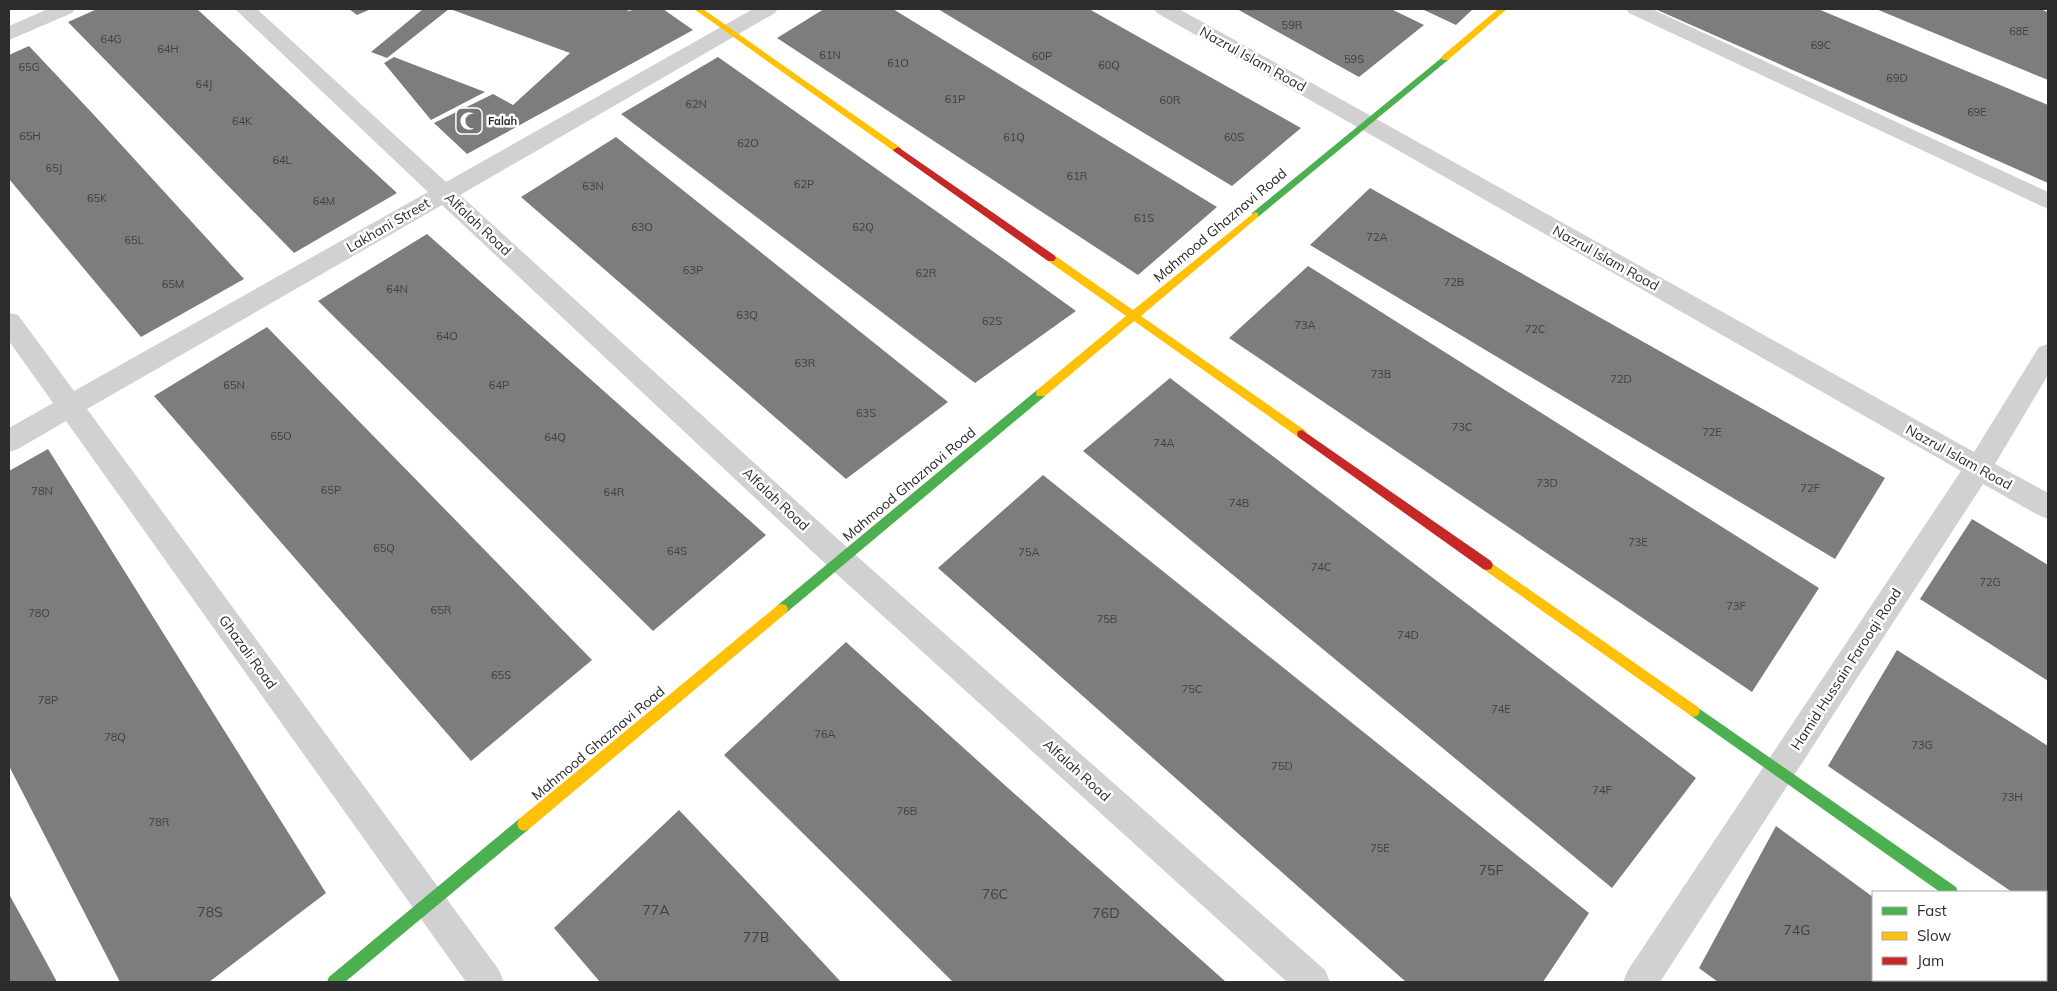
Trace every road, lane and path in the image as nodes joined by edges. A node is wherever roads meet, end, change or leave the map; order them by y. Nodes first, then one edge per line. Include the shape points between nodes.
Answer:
1 (66, 9) edge
2 (245, 9) edge
3 (698, 9) edge
4 (768, 9) edge
5 (1164, 9) edge
6 (1503, 9) edge
7 (1636, 9) edge
8 (729, 31) junction
9 (9, 34) edge
10 (1366, 123) junction
11 (444, 193) junction
12 (2048, 201) edge
13 (1133, 317) junction
14 (9, 322) edge
15 (2048, 354) edge
16 (70, 406) junction
17 (9, 441) edge
18 (1978, 468) junction
19 (2048, 507) edge
20 (841, 560) junction
21 (1779, 771) junction
22 (1949, 891) edge
23 (429, 903) junction
24 (334, 982) edge
25 (487, 982) edge
26 (1313, 982) edge
27 (1640, 982) edge

1 - 9 street
2 - 11 street, Alfalah Road
3 - 8 street
4 - 8 street, Lakhani Street
5 - 10 street, Nazrul Islam Road
6 - 10 street, Mahmood Ghaznavi Road
7 - 12 street
8 - 11 street, Lakhani Street
8 - 13 street
10 - 13 street, Mahmood Ghaznavi Road
10 - 18 street, Nazrul Islam Road
11 - 16 street, Lakhani Street
11 - 20 street, Alfalah Road
13 - 20 street, Mahmood Ghaznavi Road
13 - 21 street
14 - 16 street, Ghazali Road
15 - 18 street, Hamid Hussain Farooqi Road
16 - 17 street, Lakhani Street
16 - 23 street, Ghazali Road
18 - 19 street, Nazrul Islam Road
18 - 21 street, Hamid Hussain Farooqi Road
20 - 23 street, Mahmood Ghaznavi Road
20 - 26 street, Alfalah Road
21 - 22 street
21 - 27 street, Hamid Hussain Farooqi Road
23 - 24 street, Mahmood Ghaznavi Road
23 - 25 street, Ghazali Road

